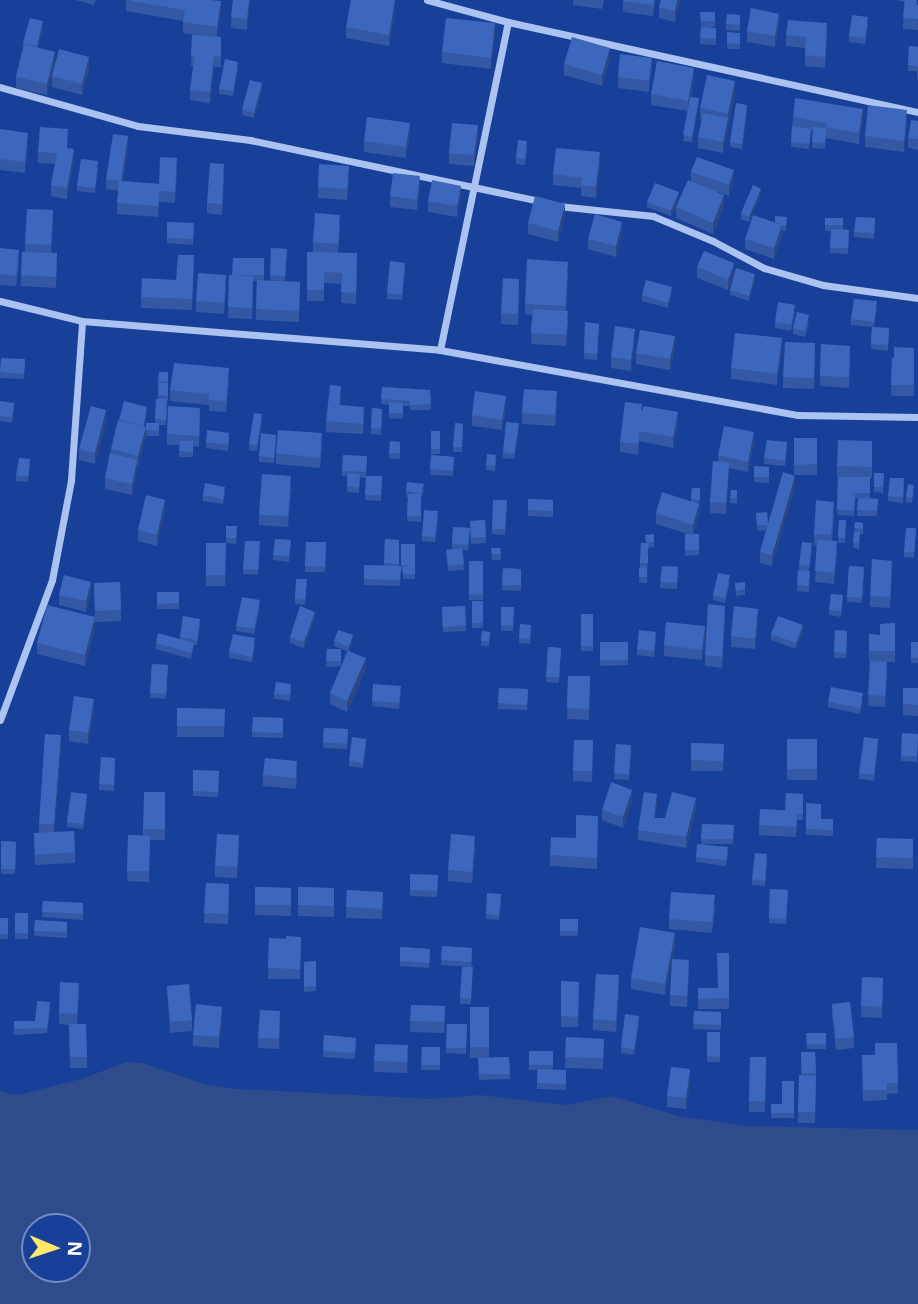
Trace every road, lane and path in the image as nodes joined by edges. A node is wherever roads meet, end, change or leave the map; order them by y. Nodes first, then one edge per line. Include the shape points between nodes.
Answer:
1 (427, 0) edge
2 (470, 0) edge
3 (467, 11) junction
4 (508, 22) junction
5 (0, 88) edge
6 (918, 112) edge
7 (474, 186) junction
8 (918, 298) edge
9 (0, 301) edge
10 (82, 321) junction
11 (440, 350) junction
12 (918, 417) edge
13 (0, 720) edge

1 - 3 street
2 - 3 street
3 - 4 street
4 - 6 street
4 - 7 street
5 - 7 street via 138,126 250,140
7 - 8 street via 561,206 653,216 764,268 823,285
7 - 11 street
9 - 10 street
10 - 11 street
10 - 13 street via 71,480 52,580
11 - 12 street via 798,415

